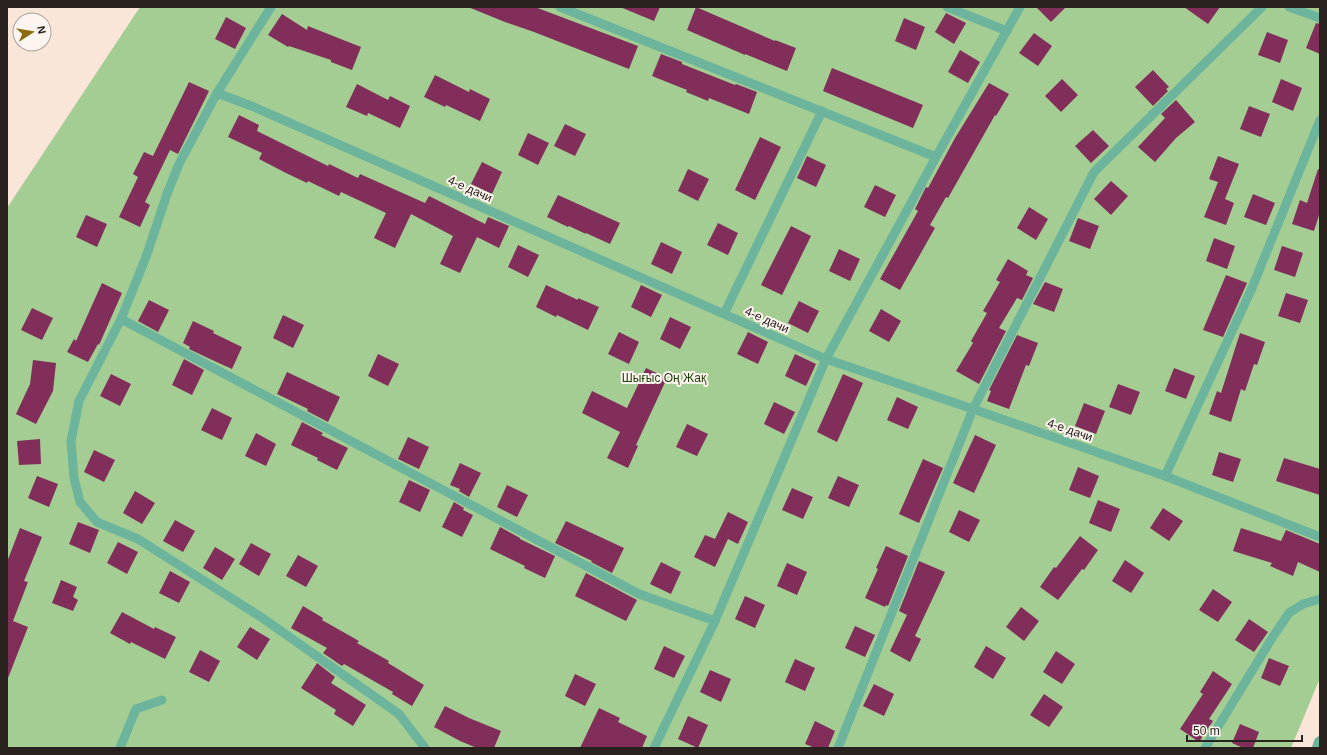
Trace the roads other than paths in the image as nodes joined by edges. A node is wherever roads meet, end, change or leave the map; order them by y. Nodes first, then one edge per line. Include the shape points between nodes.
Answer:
1 (271, 7) edge
2 (560, 7) edge
3 (947, 7) edge
4 (1020, 7) edge
5 (1262, 7) edge
6 (1290, 7) edge
7 (1320, 18) edge
8 (1007, 31) junction
9 (216, 93) junction
10 (822, 111) junction
11 (1320, 120) edge
12 (936, 156) junction
13 (724, 314) junction
14 (121, 319) junction
15 (826, 360) junction
16 (974, 409) junction
17 (1165, 476) junction
18 (1320, 537) edge
19 (1320, 599) edge
20 (715, 622) junction
21 (162, 700) dead end
22 (1320, 742) edge
23 (120, 748) edge
24 (425, 748) edge
25 (654, 748) edge
26 (838, 748) edge
27 (1205, 748) edge
28 (1318, 748) edge

1 - 9 lane
2 - 10 lane
3 - 8 lane
4 - 8 lane
5 - 16 lane via 1094,172
6 - 7 lane
8 - 12 lane
9 - 13 lane, 4-е дачи via 254,107
9 - 14 lane via 179,164
10 - 12 lane
10 - 13 lane
11 - 17 lane via 1252,288
12 - 15 lane
13 - 15 lane, 4-е дачи
14 - 20 lane via 638,594
14 - 24 lane via 79,401 71,441 74,478 80,502 97,522 138,539 255,613 399,714
15 - 16 lane, 4-е дачи
15 - 20 lane
16 - 17 lane, 4-е дачи
16 - 26 lane
17 - 18 lane, 4-е дачи
19 - 27 lane via 1303,604 1289,613
20 - 25 lane
21 - 23 lane via 136,709
22 - 28 street

